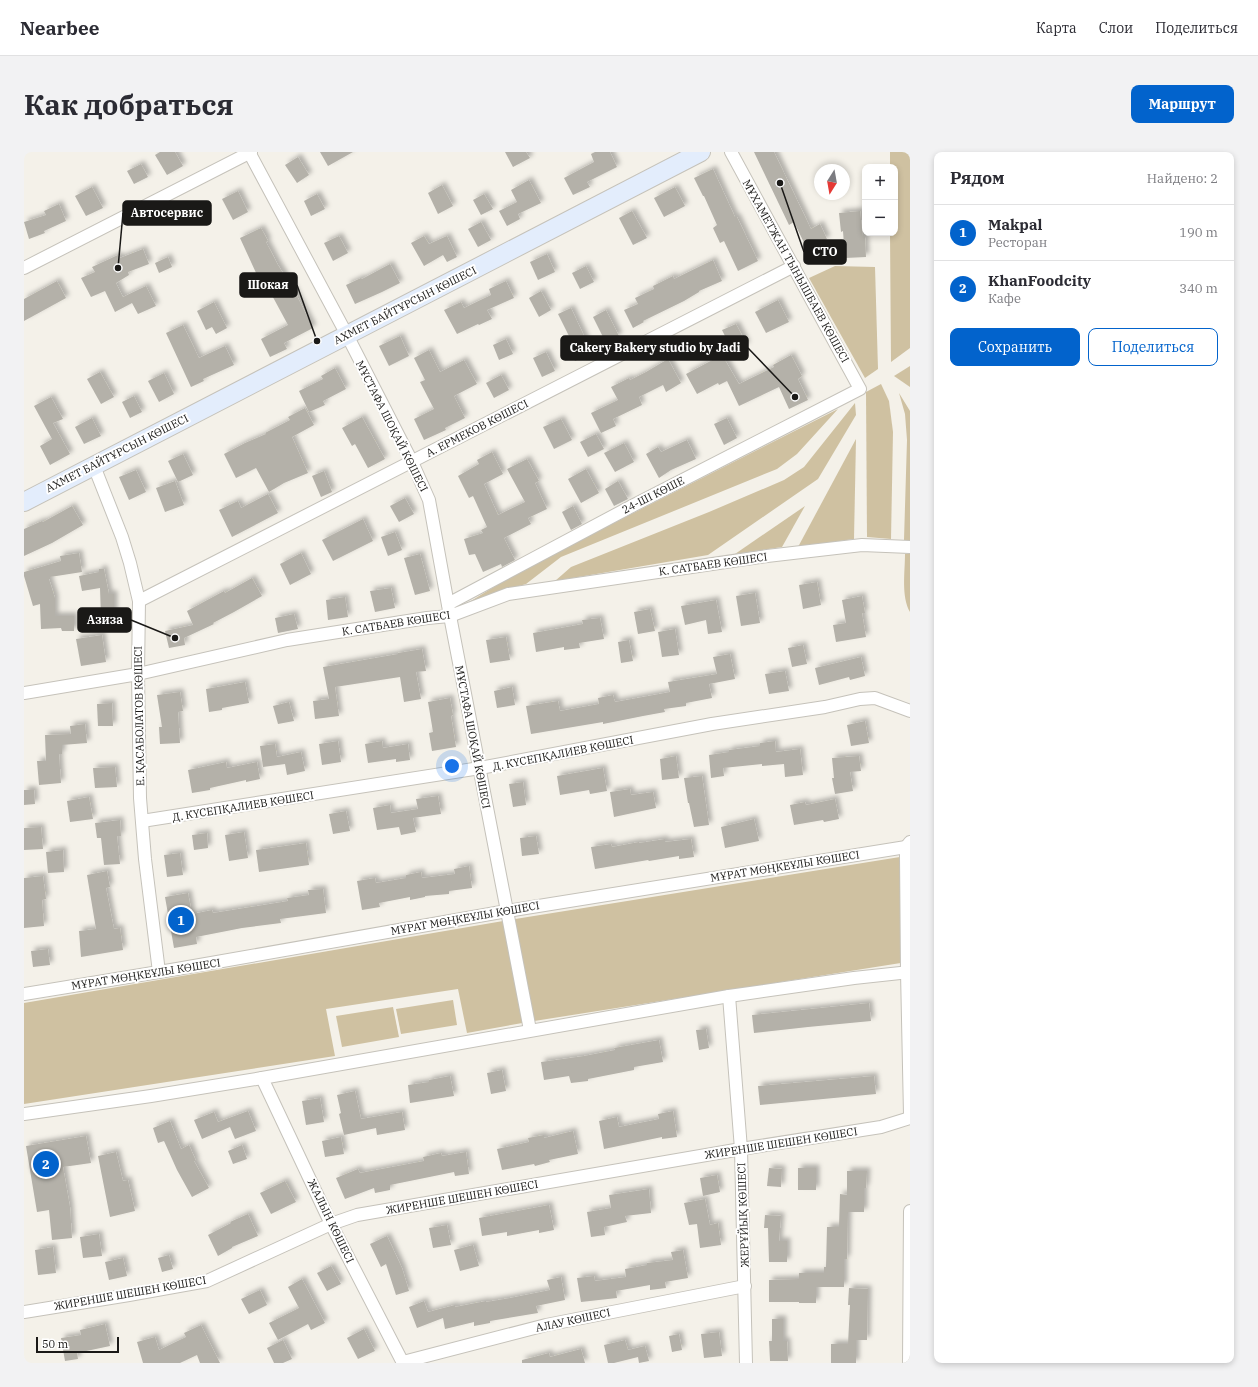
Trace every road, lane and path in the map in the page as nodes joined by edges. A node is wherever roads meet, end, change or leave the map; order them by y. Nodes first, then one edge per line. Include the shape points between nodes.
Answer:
1 (250, 152) edge
2 (701, 152) edge
3 (731, 152) edge
4 (794, 266) junction
5 (24, 268) edge
6 (346, 335) junction
7 (860, 389) joint
8 (412, 462) junction
9 (94, 466) junction
10 (24, 502) edge
11 (910, 547) edge
12 (139, 601) junction
13 (448, 604) junction
14 (450, 616) junction
15 (138, 674) junction
16 (24, 693) edge
17 (910, 711) edge
18 (480, 768) junction
19 (142, 821) junction
20 (908, 845) edge
21 (507, 911) junction
22 (159, 972) junction
23 (908, 972) edge
24 (24, 994) edge
25 (729, 996) junction
26 (530, 1030) junction
27 (262, 1078) junction
28 (24, 1114) edge
29 (910, 1114) edge
30 (910, 1118) edge
31 (741, 1149) junction
32 (910, 1211) edge
33 (331, 1224) junction
34 (745, 1286) junction
35 (24, 1312) edge
36 (403, 1363) edge
37 (746, 1363) edge
38 (910, 1363) edge

1 - 5 street
1 - 6 street, МҰСТАФА ШОҚАЙ КӨШЕСІ
2 - 6 street, АХМЕТ БАЙТҰРСЫН КӨШЕСІ
3 - 4 street, МҰХАМЕТЖАН ТЫНЫШБАЕВ КӨШЕСІ
4 - 7 street, МҰХАМЕТЖАН ТЫНЫШБАЕВ КӨШЕСІ
4 - 8 street, А. ЕРМЕКОВ КӨШЕСІ
6 - 8 street, МҰСТАФА ШОҚАЙ КӨШЕСІ
6 - 9 street, АХМЕТ БАЙТҰРСЫН КӨШЕСІ
7 - 13 street, 24-ШІ КӨШЕ
8 - 12 street, А. ЕРМЕКОВ КӨШЕСІ
8 - 13 street, МҰСТАФА ШОҚАЙ КӨШЕСІ via 429,500
9 - 10 street, АХМЕТ БАЙТҰРСЫН КӨШЕСІ
9 - 12 street, Е. ҚАСАБОЛАТОВ КӨШЕСІ via 122,537
11 - 14 street, К. САТБАЕВ КӨШЕСІ via 862,545 767,556 508,594
12 - 15 street, Е. ҚАСАБОЛАТОВ КӨШЕСІ
13 - 14 street, МҰСТАФА ШОҚАЙ КӨШЕСІ
14 - 15 street, К. САТБАЕВ КӨШЕСІ via 287,640
14 - 18 street, МҰСТАФА ШОҚАЙ КӨШЕСІ
15 - 16 street, К. САТБАЕВ КӨШЕСІ
15 - 19 street, Е. ҚАСАБОЛАТОВ КӨШЕСІ
17 - 18 street, Д. КҮСЕПҚАЛИЕВ КӨШЕСІ via 875,698 712,724
18 - 19 street, Д. КҮСЕПҚАЛИЕВ КӨШЕСІ
18 - 21 street, МҰСТАФА ШОҚАЙ КӨШЕСІ
19 - 22 street, Е. ҚАСАБОЛАТОВ КӨШЕСІ
20 - 21 street, МҰРАТ МӨҢКЕҰЛЫ КӨШЕСІ
20 - 23 street
21 - 22 street, МҰРАТ МӨҢКЕҰЛЫ КӨШЕСІ
21 - 26 street, МҰСТАФА ШОҚАЙ КӨШЕСІ
22 - 24 street, МҰРАТ МӨҢКЕҰЛЫ КӨШЕСІ
23 - 25 street
23 - 29 street
25 - 26 street
25 - 31 street, ЖЕРҰЙЫҚ КӨШЕСІ
26 - 27 street
27 - 28 street
27 - 33 street, ЖАЛЫН КӨШЕСІ
30 - 31 street, ЖИРЕНШЕ ШЕШЕН КӨШЕСІ via 881,1127
31 - 33 street, ЖИРЕНШЕ ШЕШЕН КӨШЕСІ via 357,1215
31 - 34 street, ЖЕРҰЙЫҚ КӨШЕСІ
32 - 38 street
33 - 35 street, ЖИРЕНШЕ ШЕШЕН КӨШЕСІ via 207,1281
33 - 36 street, ЖАЛЫН КӨШЕСІ
34 - 36 street, АЛАУ КӨШЕСІ via 546,1325
34 - 37 street, ЖЕРҰЙЫҚ КӨШЕСІ

